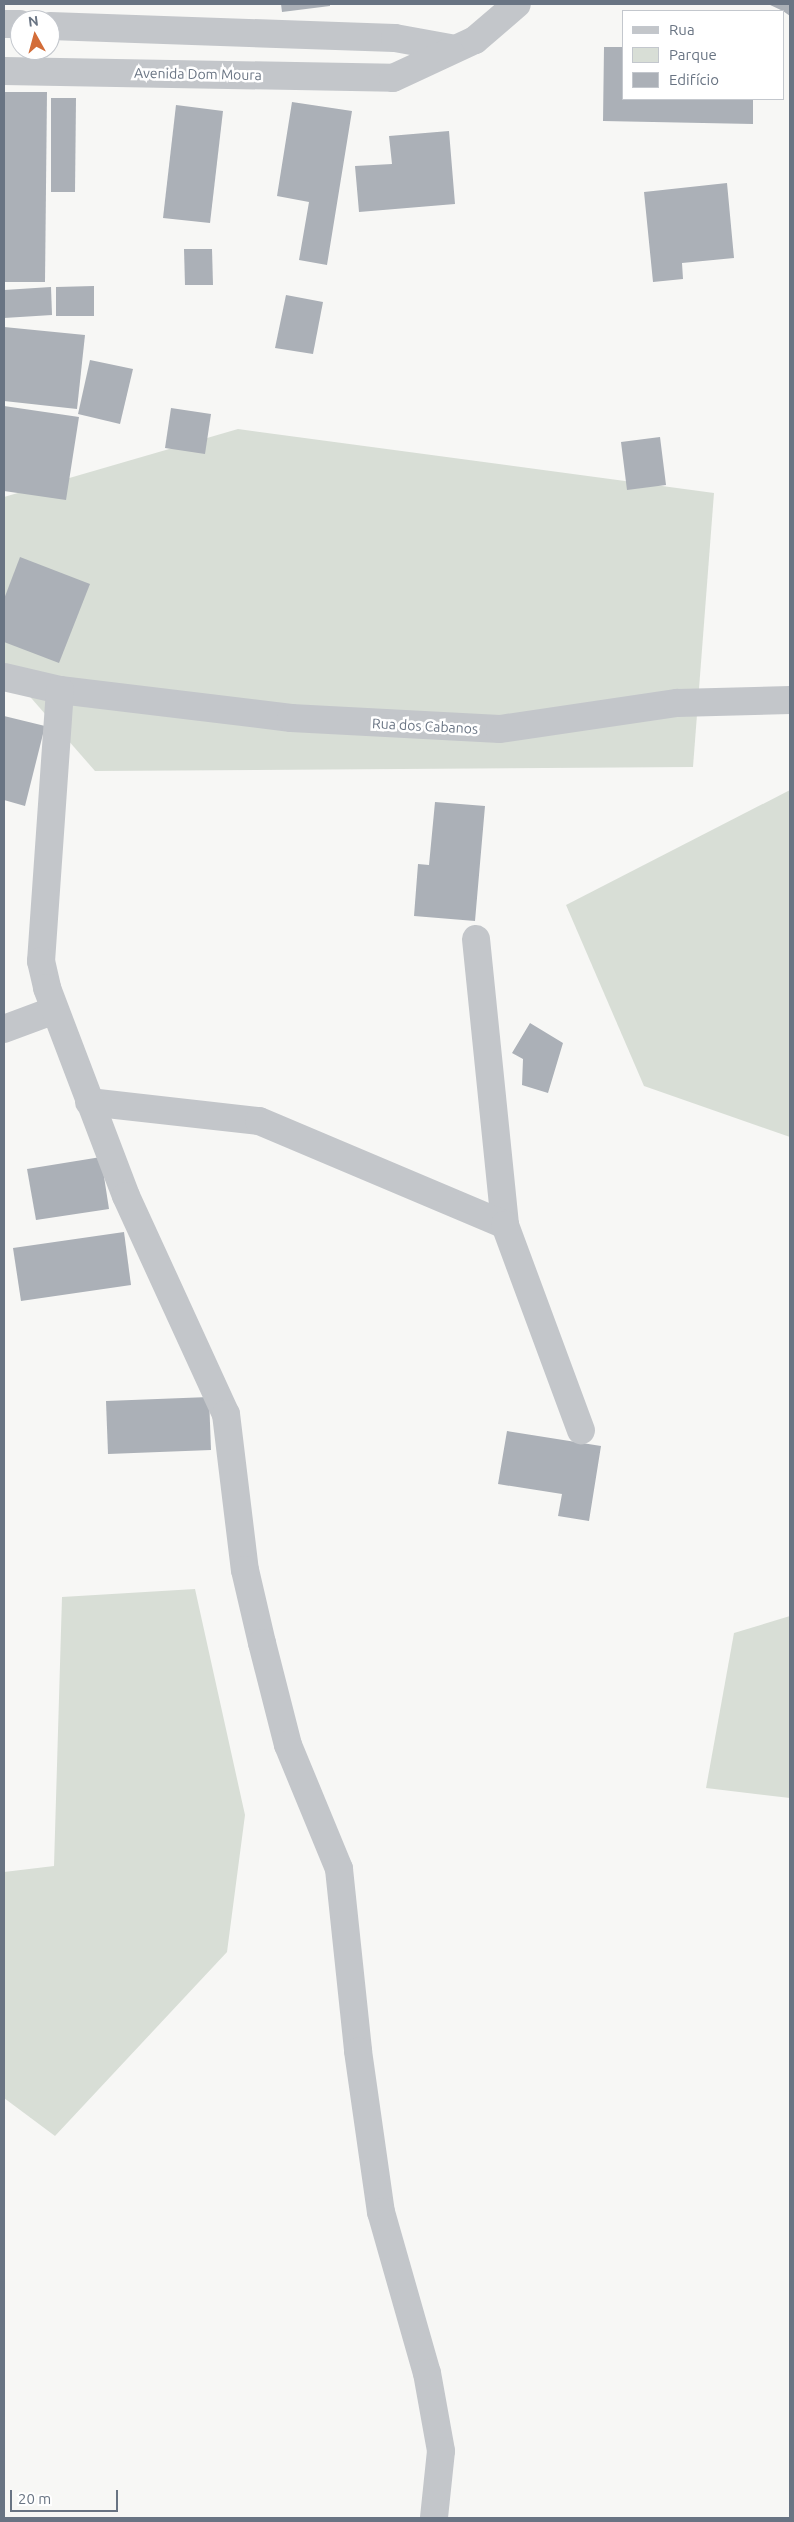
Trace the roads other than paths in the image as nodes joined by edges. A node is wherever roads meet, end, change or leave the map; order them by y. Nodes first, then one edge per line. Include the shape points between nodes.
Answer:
1 (517, 4) edge
2 (60, 26) edge
3 (179, 30) junction
4 (450, 48) junction
5 (4, 71) edge
6 (175, 74) junction
7 (4, 677) edge
8 (60, 690) junction
9 (790, 700) edge
10 (476, 939) dead end
11 (54, 1010) junction
12 (4, 1029) edge
13 (89, 1102) junction
14 (505, 1226) junction
15 (581, 1430) dead end
16 (434, 2518) edge

1 - 4 street via 475,40
2 - 3 street
3 - 4 street via 395,38
3 - 6 street
4 - 6 street, Avenida Dom Moura via 393,78
5 - 6 street, Avenida Dom Moura
7 - 8 street, Rua dos Cabanos
8 - 9 street, Rua dos Cabanos via 291,718 500,729 677,704
8 - 11 street via 41,961
10 - 14 street
11 - 12 street
11 - 13 street
13 - 14 street via 259,1121
13 - 16 street via 126,1196 226,1414 245,1570 262,1643 288,1745 339,1869 358,2051 381,2212 427,2373 441,2452
14 - 15 street

